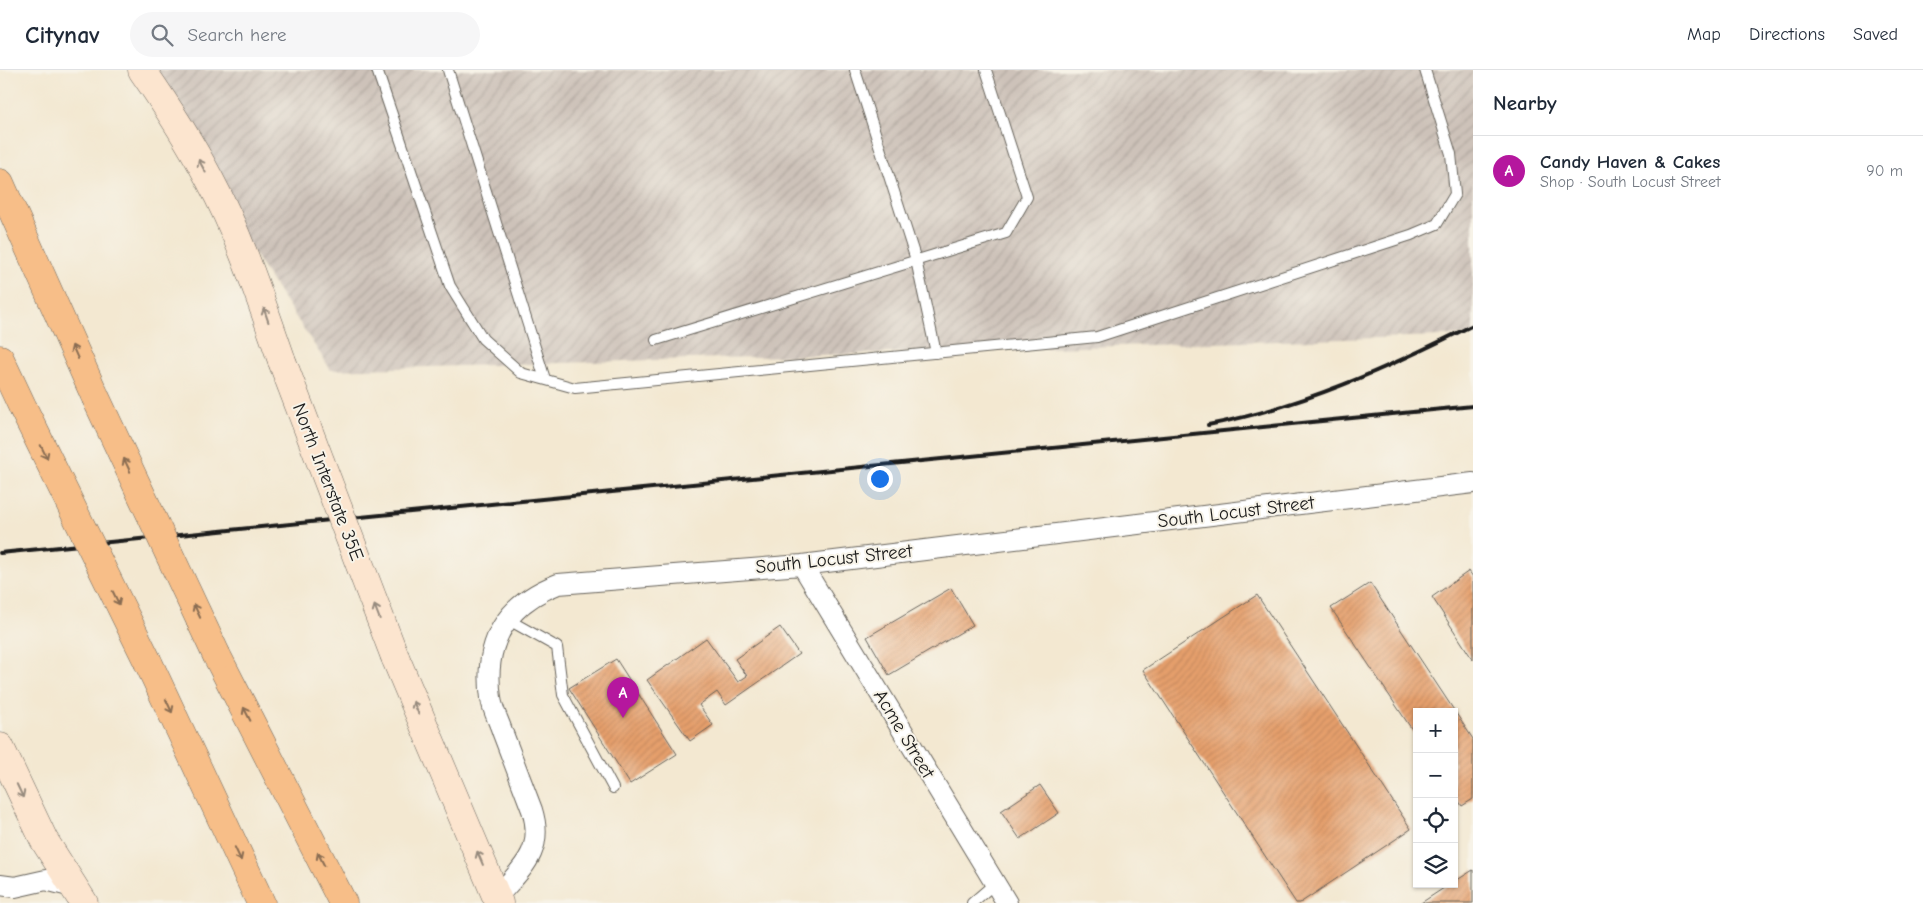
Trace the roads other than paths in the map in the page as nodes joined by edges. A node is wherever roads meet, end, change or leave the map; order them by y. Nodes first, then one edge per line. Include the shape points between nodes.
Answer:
1 (142, 70) edge
2 (377, 70) edge
3 (448, 70) edge
4 (854, 70) edge
5 (986, 70) edge
6 (1425, 70) edge
7 (0, 184) edge
8 (916, 260) junction
9 (656, 340) dead end
10 (936, 353) junction
11 (0, 359) edge
12 (545, 379) junction
13 (1473, 483) edge
14 (802, 564) junction
15 (507, 619) junction
16 (0, 747) edge
17 (613, 788) dead end
18 (994, 884) junction
19 (0, 885) edge
20 (78, 895) edge
21 (498, 900) edge
22 (260, 903) edge
23 (342, 903) edge
24 (972, 903) edge
25 (1007, 903) edge

21 -> 1 main road, North Interstate 35E, bridge via 395,657 256,286 211,182
2 - 12 lane via 450,286 483,339 521,373
3 - 12 lane
4 - 8 lane
5 - 8 lane via 1027,197 1006,233
6 - 10 lane via 1452,154 1455,194 1437,224 1097,337
23 -> 7 highway, bridge via 218,656 95,396
8 - 9 lane
8 - 10 lane
10 - 12 lane via 575,388
11 -> 22 highway, bridge via 148,662
13 - 14 street, South Locust Street
14 - 15 street, South Locust Street via 558,584 530,598
14 - 18 street, Acme Street
15 - 17 lane via 557,647 563,695
15 - 21 street, South Locust Street via 498,633 489,666 491,700 532,810 537,839 530,857
16 -> 20 main road via 44,840
18 - 24 lane
18 - 25 street, Acme Street
19 - 20 street via 15,887 46,880

